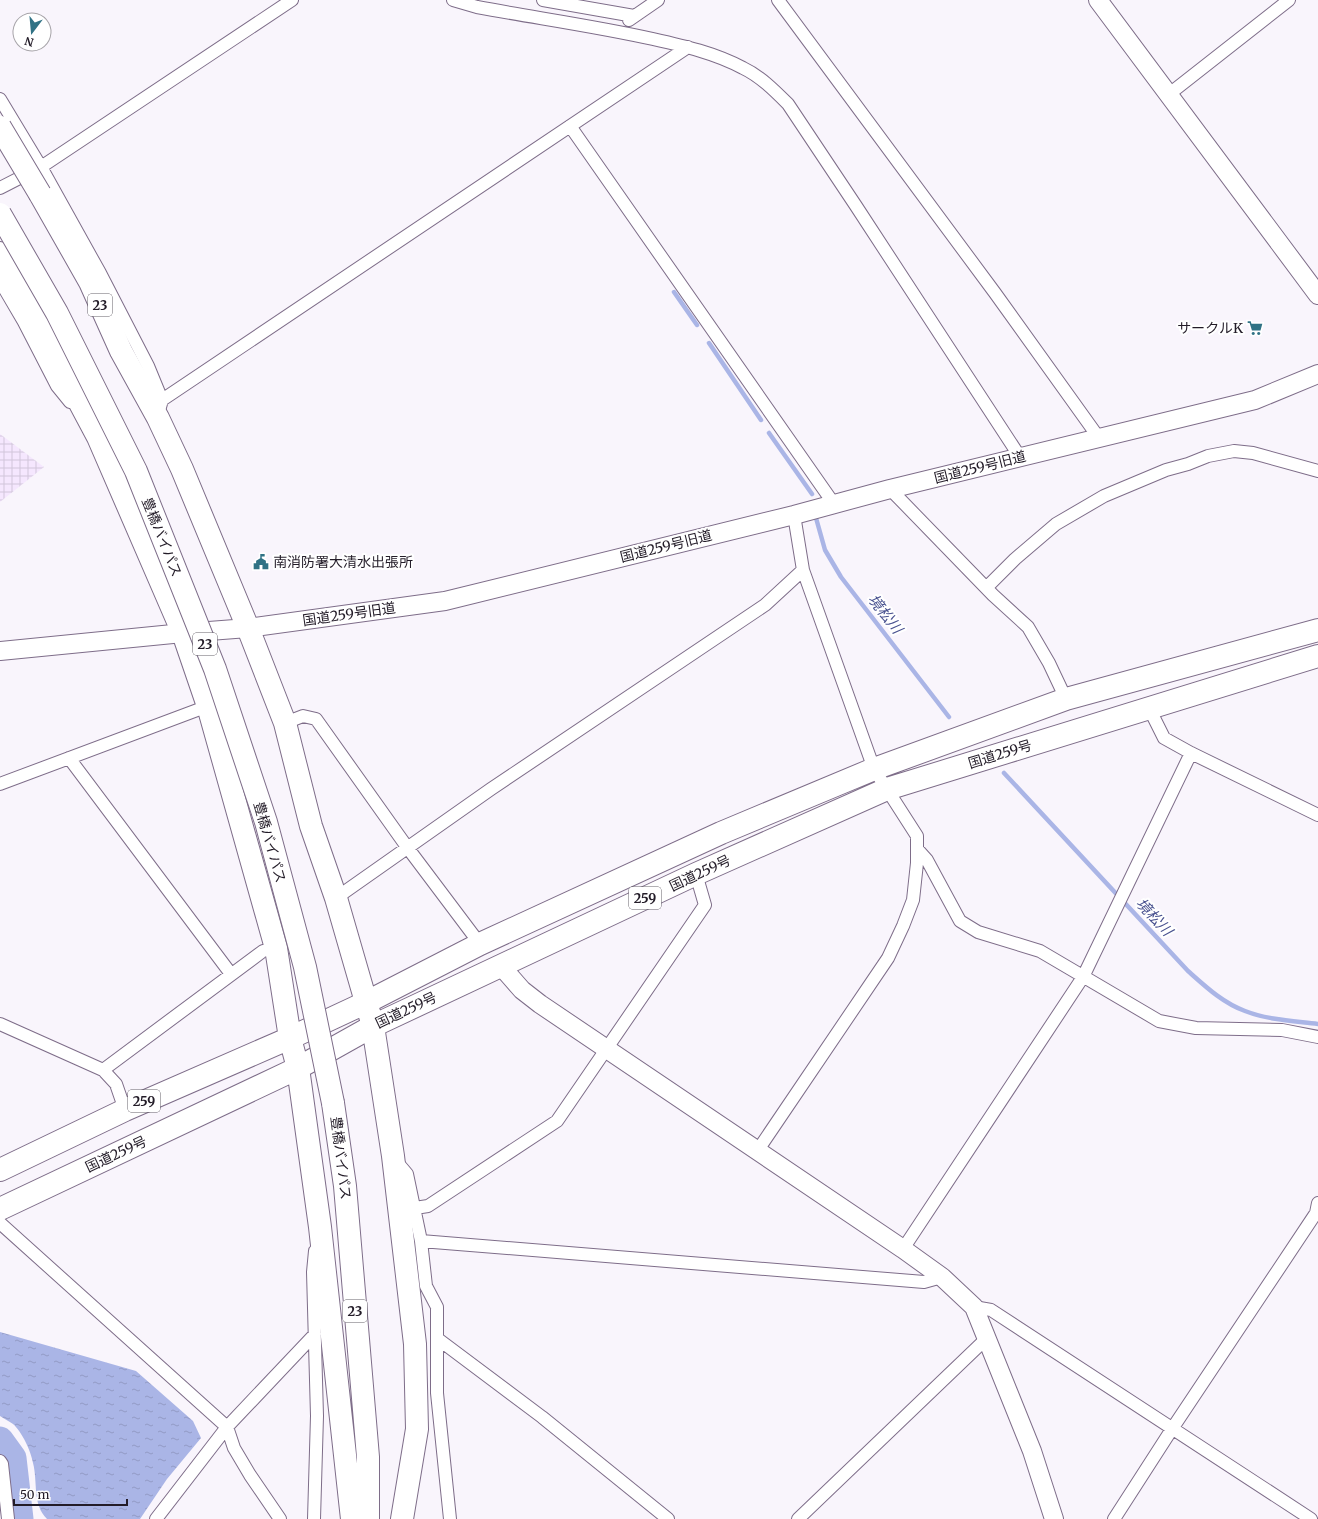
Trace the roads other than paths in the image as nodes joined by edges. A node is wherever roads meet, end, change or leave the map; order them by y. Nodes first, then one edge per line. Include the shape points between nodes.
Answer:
1 (292, 0) edge
2 (453, 0) edge
3 (543, 0) edge
4 (658, 0) edge
5 (778, 0) edge
6 (1098, 0) edge
7 (1289, 0) edge
8 (634, 16) junction
9 (626, 33) junction
10 (688, 47) junction
11 (1168, 95) junction
12 (0, 99) edge
13 (570, 126) junction
14 (0, 127) edge
15 (41, 167) junction
16 (0, 188) edge
17 (0, 214) edge
18 (0, 253) edge
19 (0, 282) edge
20 (1318, 295) edge
21 (1318, 374) edge
22 (160, 409) junction
23 (98, 437) junction
24 (1099, 438) junction
25 (1020, 457) junction
26 (1318, 471) edge
27 (890, 489) junction
28 (834, 504) junction
29 (794, 515) junction
30 (803, 570) junction
31 (987, 587) junction
32 (248, 628) junction
33 (1318, 630) edge
34 (183, 633) junction
35 (0, 651) edge
36 (1318, 656) edge
37 (1066, 699) junction
38 (208, 706) junction
39 (1148, 708) junction
40 (285, 723) junction
41 (1191, 753) junction
42 (69, 758) junction
43 (874, 769) junction
44 (0, 784) edge
45 (887, 789) junction
46 (1318, 815) edge
47 (407, 847) junction
48 (918, 850) junction
49 (696, 874) junction
50 (336, 898) junction
51 (480, 944) junction
52 (276, 948) junction
53 (501, 966) junction
54 (231, 974) junction
55 (1083, 977) junction
56 (366, 1002) junction
57 (0, 1024) edge
58 (374, 1026) junction
59 (1318, 1037) edge
60 (290, 1038) junction
61 (606, 1048) junction
62 (298, 1068) junction
63 (103, 1070) junction
64 (125, 1110) junction
65 (758, 1150) junction
66 (393, 1156) junction
67 (0, 1170) edge
68 (415, 1208) junction
69 (0, 1209) edge
70 (1317, 1210) edge
71 (0, 1223) edge
72 (320, 1227) junction
73 (421, 1241) junction
74 (903, 1249) junction
75 (942, 1277) junction
76 (974, 1307) junction
77 (315, 1334) junction
78 (987, 1338) junction
79 (438, 1339) junction
80 (227, 1427) junction
81 (1172, 1428) junction
82 (0, 1461) edge
83 (8, 1519) edge
84 (156, 1519) edge
85 (280, 1519) edge
86 (314, 1519) edge
87 (352, 1519) edge
88 (368, 1519) edge
89 (402, 1519) edge
90 (450, 1519) edge
91 (668, 1519) edge
92 (798, 1519) edge
93 (1054, 1519) edge
94 (1114, 1519) edge
95 (1311, 1519) edge

1 - 15 street
2 - 9 street via 477,8
3 - 8 street
4 - 8 street
5 - 24 street
6 - 11 street
7 - 11 street
8 - 9 street via 629,20
9 - 10 street
10 - 13 street
10 - 25 street via 744,68 773,89 788,104
11 - 20 street
12 - 15 street
13 - 22 street
13 - 28 street
14 - 22 highway, 23, bridge via 90,282 122,351
15 - 16 street
15 - 22 street via 148,366
17 - 88 highway, 豊橋バイパス / 23, bridge via 57,313 136,471 215,669 268,830 305,967 333,1103 345,1186 368,1457
18 - 23 highway, 23
19 - 23 street via 57,386
21 - 24 street, 国道259号旧道 via 1255,400
22 - 32 highway, 23
23 - 34 highway, 23
24 - 25 street, 国道259号旧道
25 - 27 street, 国道259号旧道
26 - 31 street via 1253,453 1234,451 1208,456 1166,470 1104,496 1056,524
27 - 28 street, 国道259号旧道
27 - 31 street
28 - 29 street, 国道259号旧道
29 - 30 street
29 - 32 street, 国道259号旧道 via 445,600
30 - 43 street
30 - 47 street via 765,605
31 - 37 street via 1028,627 1050,663
32 - 34 street, 国道259号旧道
32 - 40 highway, 23
33 - 37 highway, 国道259号 / 259
34 - 35 street, 国道259号旧道
34 - 38 highway, 23
36 - 39 highway, 国道259号 / 259
37 - 43 highway, 国道259号 / 259
38 - 42 street
38 - 52 highway, 23
39 - 41 street via 1164,738
39 - 45 highway, 国道259号 / 259
40 - 47 street via 303,716 316,719
40 - 50 highway, 23 via 311,826
41 - 46 street
41 - 55 street
42 - 44 street
42 - 54 street
43 - 45 street
43 - 51 highway, 国道259号 / 259 via 720,833
45 - 48 street via 917,836
45 - 49 highway, 国道259号 / 259
47 - 50 street
47 - 51 street
48 - 55 street via 927,860 960,921 978,932 1040,951
48 - 65 street via 913,900 888,958
49 - 53 highway, 国道259号 / 259
49 - 61 street via 705,906
50 - 56 highway, 23
51 - 56 highway, 国道259号 / 259
52 - 54 street via 263,951
52 - 60 highway, 23
53 - 58 highway, 国道259号 / 259
53 - 61 street via 522,990
54 - 63 street
55 - 59 street via 1160,1021 1196,1028 1282,1030
55 - 74 street
56 - 58 highway, 23
56 - 60 highway, 国道259号 / 259
57 - 63 street
58 - 62 highway, 国道259号 / 259
58 - 66 highway, 23
60 - 62 highway, 23
60 - 64 highway, 国道259号 / 259
61 - 65 street
61 - 68 street via 557,1121 428,1206
62 - 69 highway, 国道259号 / 259
62 - 72 highway, 23
63 - 64 street via 116,1084
64 - 67 highway, 国道259号 / 259
65 - 74 street
66 - 68 street via 407,1174
66 - 89 highway, 23 via 415,1344 416,1375 417,1429
68 - 73 street
70 - 81 street
71 - 80 street
72 - 77 street via 312,1272
72 - 87 highway, 23
73 - 75 street via 924,1282
73 - 79 street via 426,1286 437,1307
74 - 75 street
75 - 76 street
76 - 78 street
76 - 81 street via 991,1310
77 - 80 street
77 - 86 street via 318,1416
78 - 92 street
78 - 93 street via 1032,1451
79 - 90 street via 437,1393
79 - 91 street via 542,1417
80 - 84 street
80 - 85 street via 242,1462
81 - 94 street
81 - 95 street
82 - 83 street

